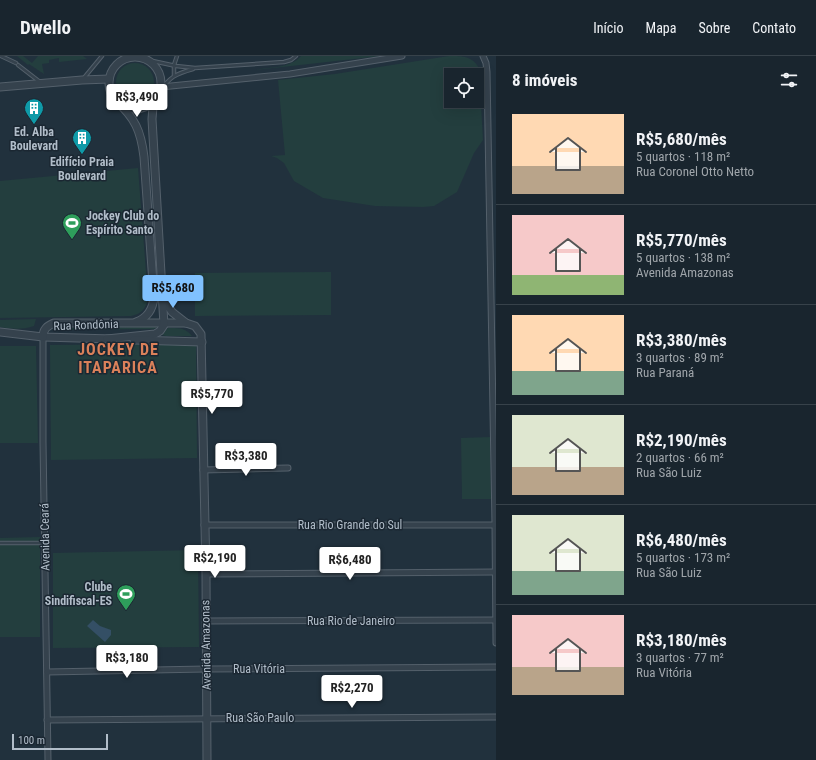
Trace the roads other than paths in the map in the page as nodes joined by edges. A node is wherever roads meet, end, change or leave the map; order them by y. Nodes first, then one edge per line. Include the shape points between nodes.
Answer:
1 (0, 56) edge
2 (102, 56) edge
3 (177, 56) edge
4 (296, 56) edge
5 (402, 56) edge
6 (482, 56) edge
7 (125, 57) edge
8 (148, 60) junction
9 (174, 65) junction
10 (195, 68) junction
11 (174, 75) junction
12 (109, 79) junction
13 (82, 80) junction
14 (42, 84) junction
15 (0, 88) edge
16 (161, 88) junction
17 (155, 99) junction
18 (116, 101) junction
19 (163, 297) junction
20 (134, 323) junction
21 (165, 323) junction
22 (186, 323) junction
23 (0, 332) edge
24 (43, 337) junction
25 (107, 339) junction
26 (202, 342) junction
27 (288, 468) dead end
28 (204, 470) junction
29 (495, 524) edge
30 (204, 525) junction
31 (0, 543) edge
32 (45, 543) junction
33 (495, 572) junction
34 (206, 574) junction
35 (496, 620) edge
36 (206, 621) junction
37 (496, 643) edge
38 (496, 667) edge
39 (206, 669) junction
40 (47, 672) junction
41 (496, 717) edge
42 (207, 718) junction
43 (47, 720) junction
44 (48, 760) edge
45 (207, 760) edge

1 - 14 lane via 17,64
2 - 13 lane
3 - 9 lane
4 - 10 lane via 284,62
5 - 16 street via 290,74
6 - 29 street via 487,67
7 - 8 street
7 - 12 street via 113,69
8 - 9 lane
8 - 16 street via 158,71
9 - 10 lane
9 - 11 lane
10 - 11 lane
11 - 16 lane
12 - 13 street
12 - 18 street via 111,93
13 - 14 street
14 - 15 street
16 - 17 street
17 - 18 street via 147,106 136,109
17 - 19 street via 152,119
18 - 20 street via 129,112 135,123 144,157 154,297 149,312
19 - 21 street
19 - 22 street, Avenida Amazonas via 172,312
20 - 21 street, Rua Rondônia
20 - 24 street, Rua Rondônia via 54,323 45,330
21 - 22 street, Rua Rondônia
21 - 25 street via 155,334
22 - 26 street, Avenida Amazonas via 197,328
23 - 24 street, Rua Rondônia
24 - 25 street, Rua Rondônia
24 - 32 street, Avenida Ceará
25 - 26 street, Rua Rondônia
26 - 28 street, Avenida Amazonas
27 - 28 street
28 - 30 street, Avenida Amazonas
29 - 30 street, Rua Rio Grande do Sul
29 - 33 street
30 - 34 street, Avenida Amazonas
31 - 32 lane
32 - 40 street, Avenida Ceará
33 - 34 street
33 - 35 street
34 - 36 street, Avenida Amazonas
35 - 36 street, Rua Rio de Janeiro
35 - 37 street
36 - 39 street, Avenida Amazonas
38 - 39 street, Rua Vitória
39 - 40 street, Rua Vitória
39 - 42 street, Avenida Amazonas
40 - 43 street, Avenida Ceará
41 - 42 street, Rua São Paulo
42 - 43 street, Rua São Paulo
42 - 45 street, Avenida Amazonas
43 - 44 street, Avenida Ceará

